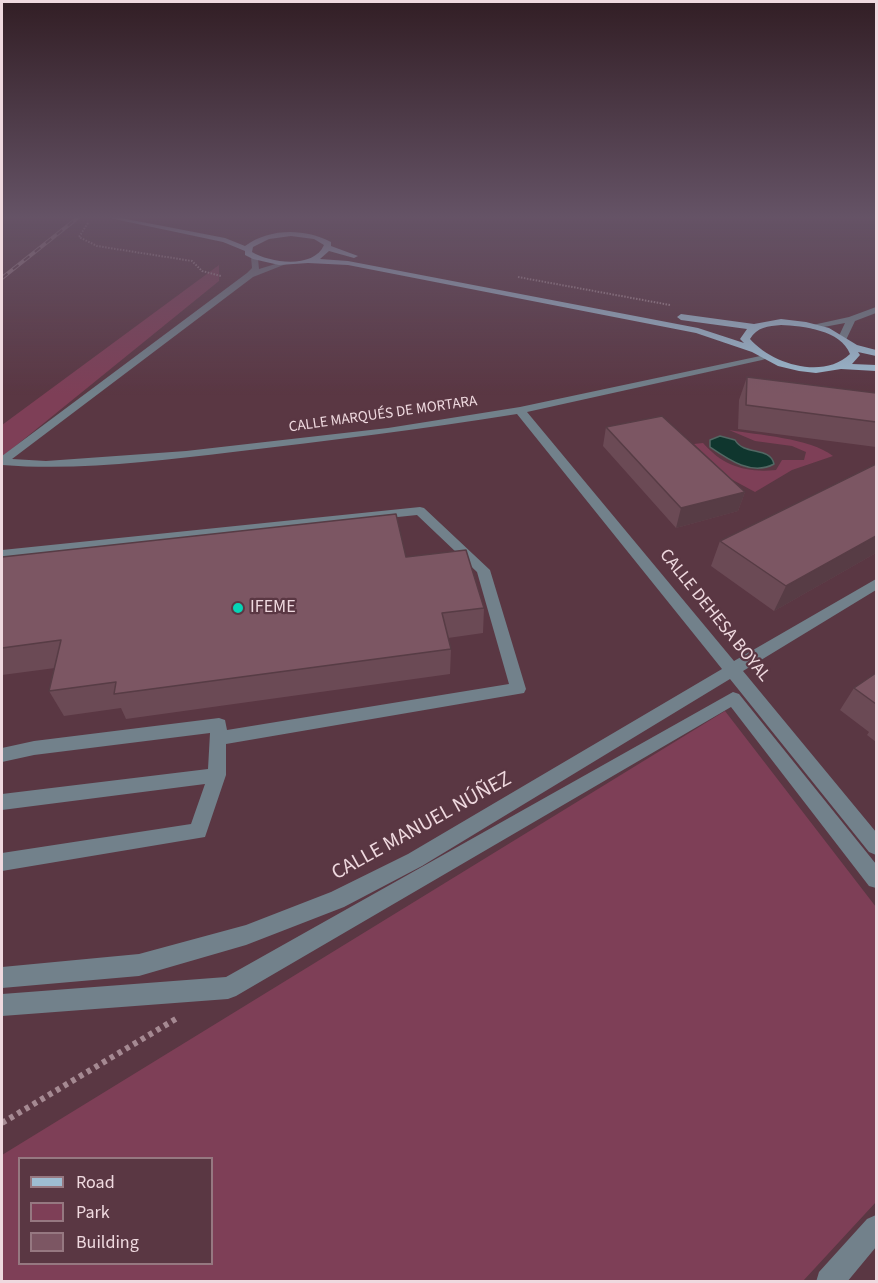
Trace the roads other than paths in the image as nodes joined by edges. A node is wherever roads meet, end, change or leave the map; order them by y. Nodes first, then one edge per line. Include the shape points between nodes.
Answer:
1 (248, 276) edge
2 (251, 276) edge
3 (414, 276) edge
4 (460, 276) edge
5 (246, 278) junction
6 (599, 302) dead end
7 (876, 310) edge
8 (668, 315) dead end
9 (851, 320) junction
10 (813, 326) junction
11 (756, 327) junction
12 (843, 338) junction
13 (852, 347) junction
14 (751, 349) junction
15 (876, 353) edge
16 (762, 357) junction
17 (841, 366) junction
18 (876, 368) edge
19 (520, 410) junction
20 (2, 462) edge
21 (2, 554) edge
22 (876, 584) edge
23 (733, 670) junction
24 (218, 738) junction
25 (2, 755) edge
26 (217, 775) junction
27 (2, 802) edge
28 (876, 846) edge
29 (2, 862) edge
30 (876, 879) edge
31 (2, 978) edge
32 (2, 1005) edge
33 (876, 1228) edge
34 (829, 1281) edge

1 - 5 street
2 - 5 street
3 - 14 main road via 698,331
4 - 6 main road
5 - 20 street
7 - 9 street
8 - 11 main road
9 - 10 street
9 - 12 street
10 - 11 main road via 786,322
10 - 12 main road
11 - 14 main road via 745,339
12 - 13 main road
13 - 15 main road
13 - 17 main road via 855,355
14 - 16 main road
16 - 17 main road via 805,369
16 - 19 street, CALLE MARQUÉS DE MORTARA
17 - 18 main road
19 - 20 street, CALLE MARQUÉS DE MORTARA via 388,431 186,454 46,464
19 - 23 street, CALLE DEHESA BOYAL
21 - 24 street via 420,512 483,570 518,689
22 - 23 street, CALLE MANUEL NÚÑEZ
23 - 28 street, CALLE DEHESA BOYAL
23 - 31 street, CALLE MANUEL NÚÑEZ via 415,860 337,900 246,935 139,965
24 - 25 street via 219,725
24 - 26 street
26 - 27 street
26 - 29 street via 198,831
30 - 32 street via 733,698 228,988
33 - 34 street

